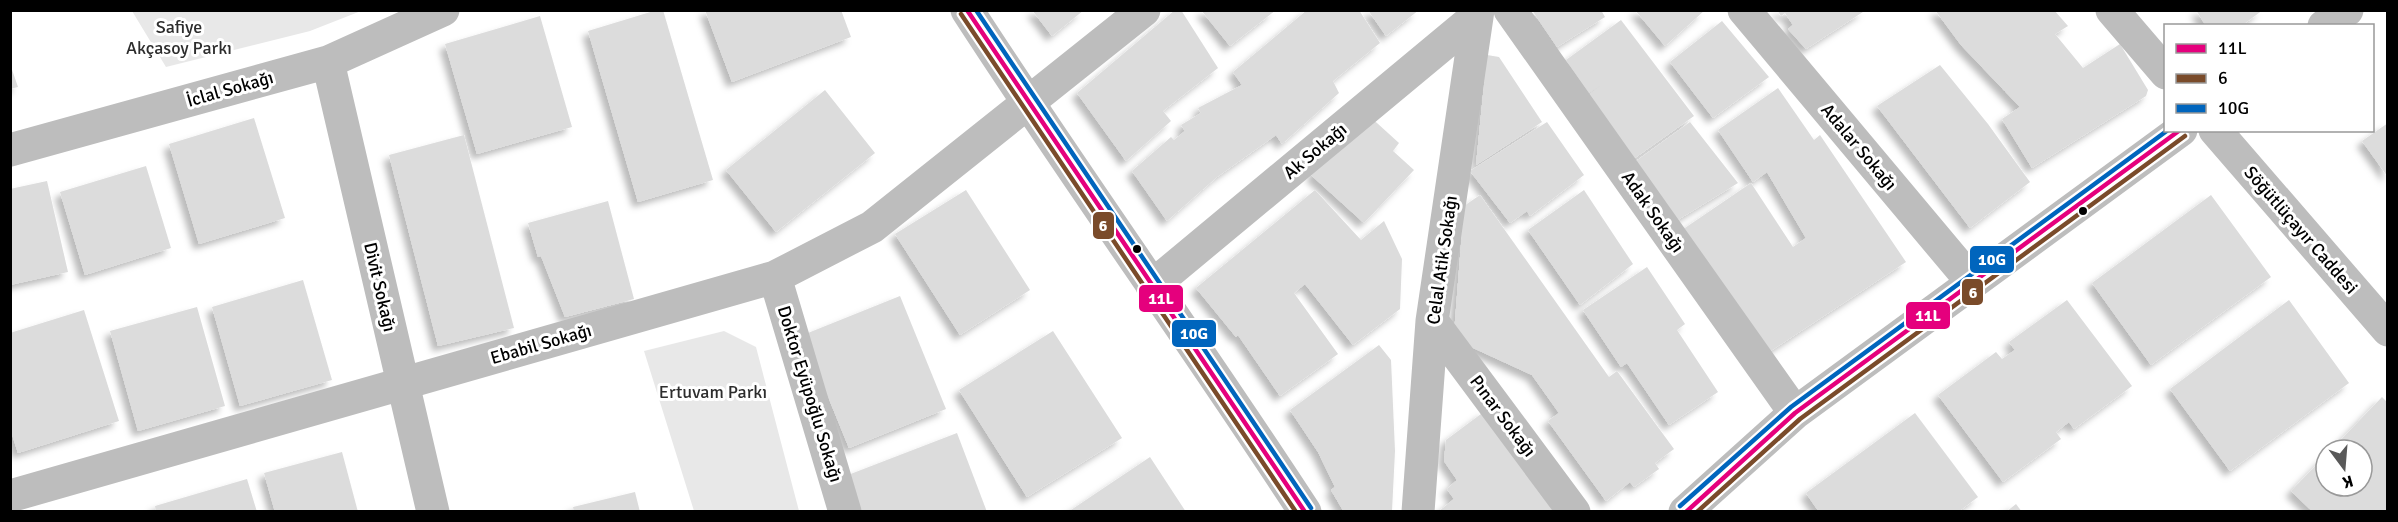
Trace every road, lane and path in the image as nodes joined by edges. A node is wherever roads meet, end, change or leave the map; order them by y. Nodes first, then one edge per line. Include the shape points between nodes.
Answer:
1 (443, 10) edge
2 (968, 10) edge
3 (1144, 10) edge
4 (1510, 10) edge
5 (1744, 10) edge
6 (2112, 10) edge
7 (2347, 10) edge
8 (1478, 14) edge
9 (2327, 24) edge
10 (328, 62) junction
11 (2164, 71) edge
12 (1028, 104) junction
13 (2178, 132) edge
14 (2217, 132) edge
15 (10, 150) edge
16 (775, 277) junction
17 (1973, 283) junction
18 (1152, 286) junction
19 (1432, 321) junction
20 (2388, 330) edge
21 (403, 384) junction
22 (1795, 413) junction
23 (10, 496) edge
24 (433, 512) edge
25 (845, 512) edge
26 (1305, 512) edge
27 (1418, 512) edge
28 (1574, 512) edge
29 (1685, 512) edge

1 - 10 street, İclal Sokağı
2 - 12 street
3 - 12 street, Ebabil Sokağı
4 - 22 street, Adak Sokağı
5 - 17 street, Adalar Sokağı
6 - 11 street
7 - 9 street
8 - 18 street, Ak Sokağı
8 - 19 street, Celal Atik Sokağı
10 - 15 street, İclal Sokağı
10 - 21 street, Divit Sokağı
12 - 16 street, Ebabil Sokağı via 872,227
12 - 18 street
13 - 17 street
14 - 20 street, Söğütlüçayır Caddesi
16 - 21 street, Ebabil Sokağı
16 - 25 street, Doktor Eyüpoğlu Sokağı
17 - 22 street
18 - 26 street
19 - 27 street, Celal Atik Sokağı
19 - 28 street, Pınar Sokağı
21 - 23 street, Ebabil Sokağı
21 - 24 street, Divit Sokağı
22 - 29 street

